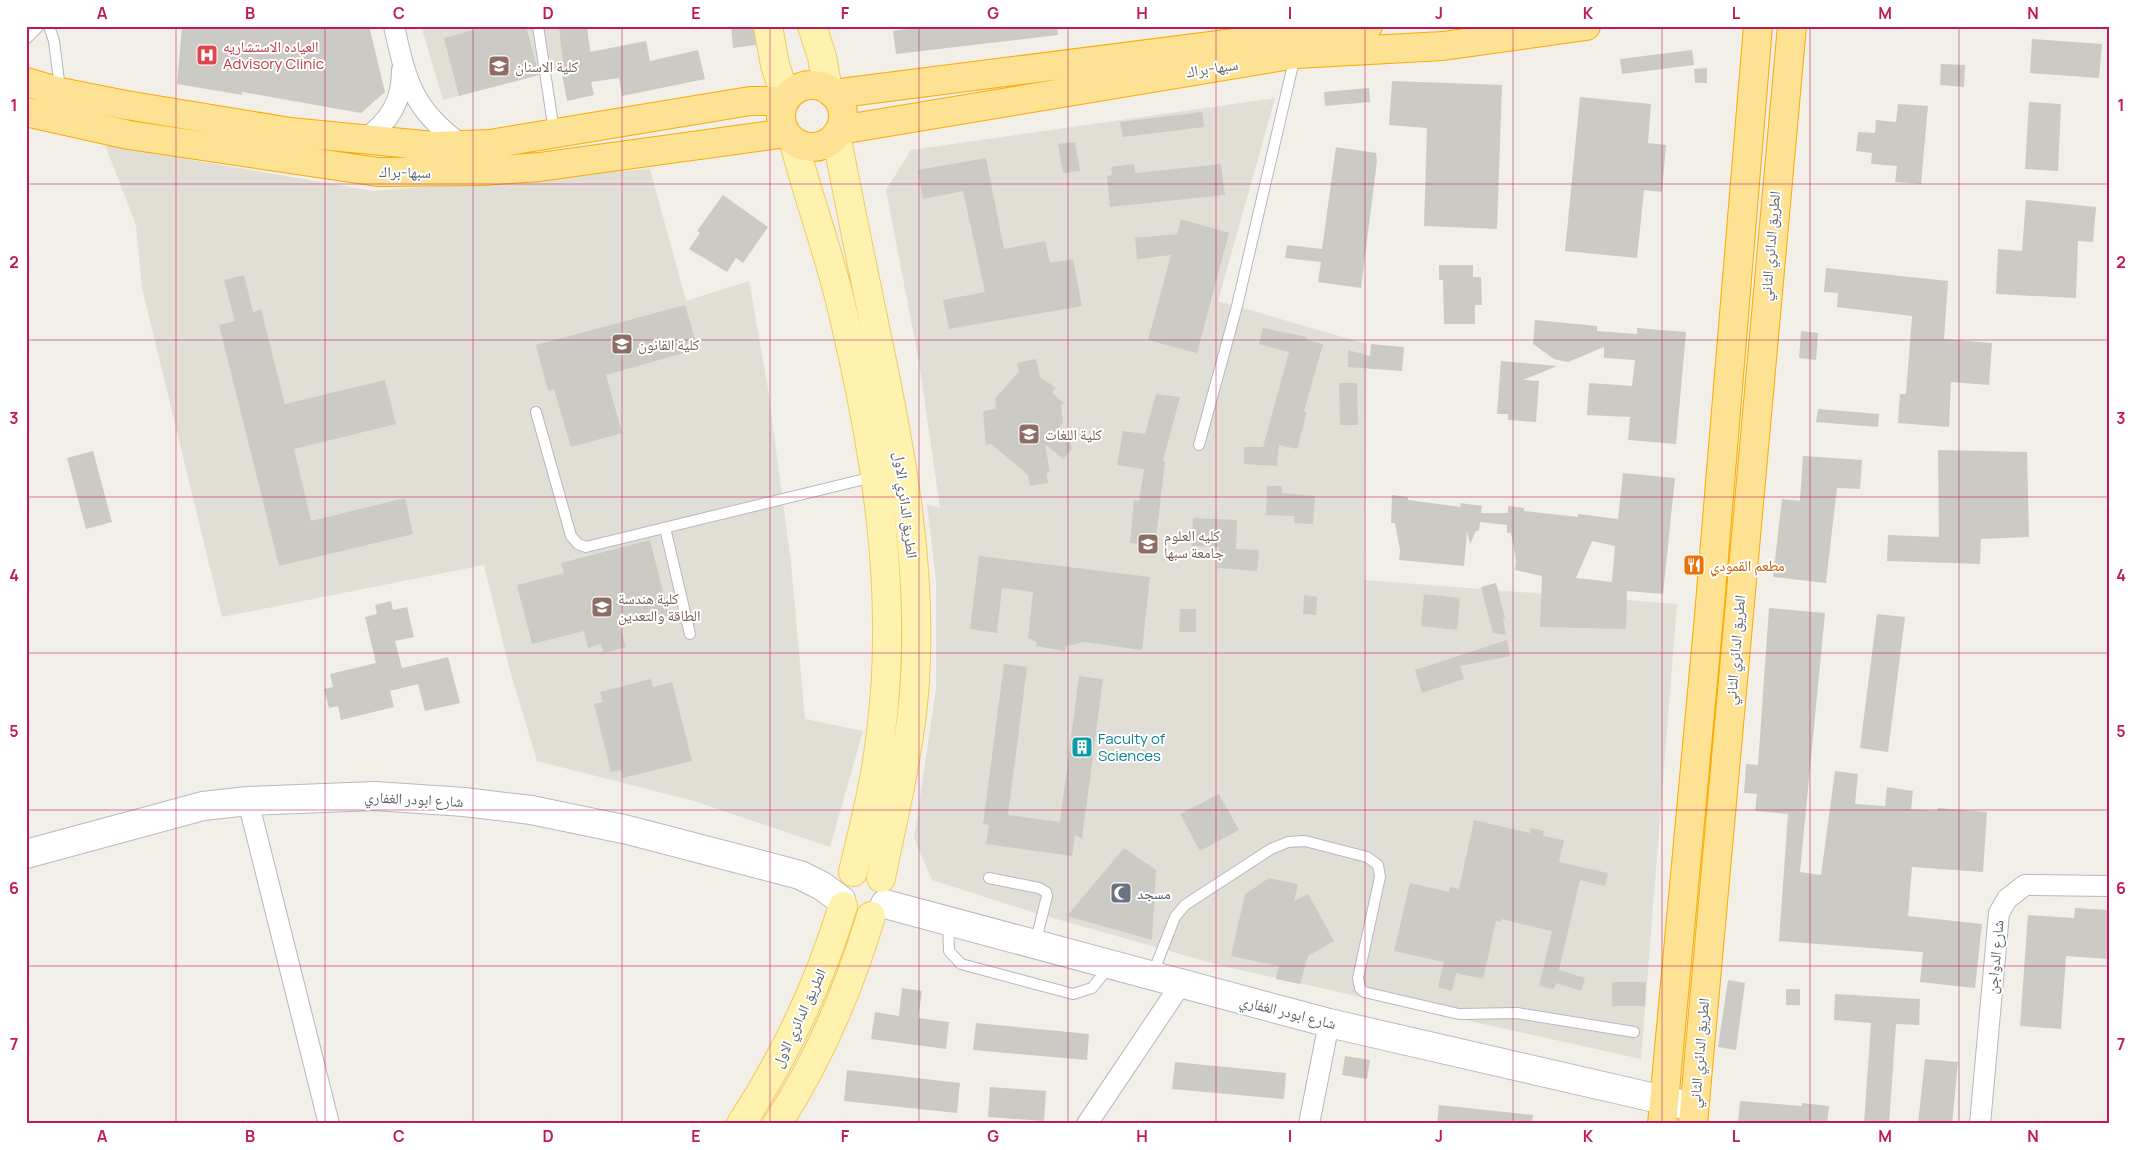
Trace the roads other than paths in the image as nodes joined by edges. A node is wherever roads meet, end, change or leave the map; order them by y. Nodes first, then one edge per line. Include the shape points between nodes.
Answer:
1 (39, 26) edge
2 (49, 26) edge
3 (394, 26) edge
4 (538, 26) edge
5 (768, 26) edge
6 (812, 26) edge
7 (1368, 26) edge
8 (1586, 26) edge
9 (1758, 26) edge
10 (1792, 26) edge
11 (1296, 38) edge
12 (26, 39) edge
13 (402, 65) junction
14 (26, 82) edge
15 (60, 92) junction
16 (830, 92) junction
17 (785, 100) junction
18 (26, 112) edge
19 (555, 132) junction
20 (838, 132) junction
21 (790, 138) junction
22 (365, 140) junction
23 (461, 144) junction
24 (536, 412) dead end
25 (1199, 445) dead end
26 (877, 476) junction
27 (665, 528) junction
28 (690, 634) dead end
29 (248, 801) junction
30 (26, 854) edge
31 (881, 878) junction
32 (989, 878) dead end
33 (2109, 886) edge
34 (847, 889) junction
35 (878, 910) junction
36 (948, 922) junction
37 (1034, 945) junction
38 (1110, 966) junction
39 (1152, 977) junction
40 (1180, 984) junction
41 (1329, 1023) junction
42 (1634, 1032) dead end
43 (1663, 1112) edge
44 (1694, 1115) edge
45 (329, 1124) edge
46 (741, 1124) edge
47 (777, 1124) edge
48 (1086, 1124) edge
49 (1309, 1124) edge
50 (1980, 1124) edge

1 - 12 lane
2 - 15 lane
3 - 13 street
4 - 19 lane
5 - 17 main road
6 - 16 main road
7 - 11 highway, سبها-براك
8 - 11 highway, سبها-براك via 1443,46
9 - 43 highway, الطريق الدائري الثاني
10 - 44 highway, الطريق الدائري الثاني
11 - 16 highway, سبها-براك
11 - 20 highway, سبها-براك
11 - 25 lane via 1236,306
13 - 22 street via 402,87 395,108 383,126
13 - 23 street via 424,110 440,129
14 - 15 highway, سبها-براك
15 - 22 highway, سبها-براك via 281,130
16 - 17 highway via 819,86 801,87
16 - 20 highway via 843,115
17 - 19 highway, سبها-براك via 750,101
17 - 21 highway via 780,118
18 - 21 highway, سبها-براك via 129,135 378,172 539,167
19 - 23 highway, سبها-براك via 490,144
20 - 21 highway via 821,146 812,147
20 - 31 main road, الطريق الدائري الاول via 897,435 916,603 911,715
21 - 26 main road, الطريق الدائري الاول via 842,308
22 - 23 highway, سبها-براك via 433,146
24 - 27 lane via 571,536 578,544 591,547
26 - 27 lane
26 - 34 main road, الطريق الدائري الاول via 885,562 885,686 874,785
27 - 28 lane
29 - 30 street, شارع ابودر الغفاري via 203,806
29 - 34 street, شارع ابودر الغفاري via 375,796 531,810 628,830 800,875 822,886
29 - 45 street
31 - 34 main road via 868,871
31 - 35 main road via 887,890
32 - 37 lane via 1046,892
33 - 50 street, شارع الدواجن via 2025,885 2007,899 1999,913
34 - 35 main road via 859,917
34 - 46 main road, الطريق الدائري الاول via 831,946 801,1020 767,1084
35 - 36 street, شارع ابودر الغفاري
35 - 47 main road, الطريق الدائري الاول via 828,1032
36 - 37 street, شارع ابودر الغفاري
36 - 38 lane via 949,951 956,961 966,965 1073,994 1092,988
37 - 38 street, شارع ابودر الغفاري
38 - 39 street, شارع ابودر الغفاري
39 - 40 street, شارع ابودر الغفاري
39 - 42 lane via 1175,917 1185,904 1271,849 1288,842 1305,842 1367,857 1378,865 1380,877 1358,978 1364,992 1459,1014 1517,1013
40 - 41 street, شارع ابودر الغفاري
40 - 48 street
41 - 43 street, شارع ابودر الغفاري
41 - 49 street
43 - 44 street, شارع ابودر الغفاري

